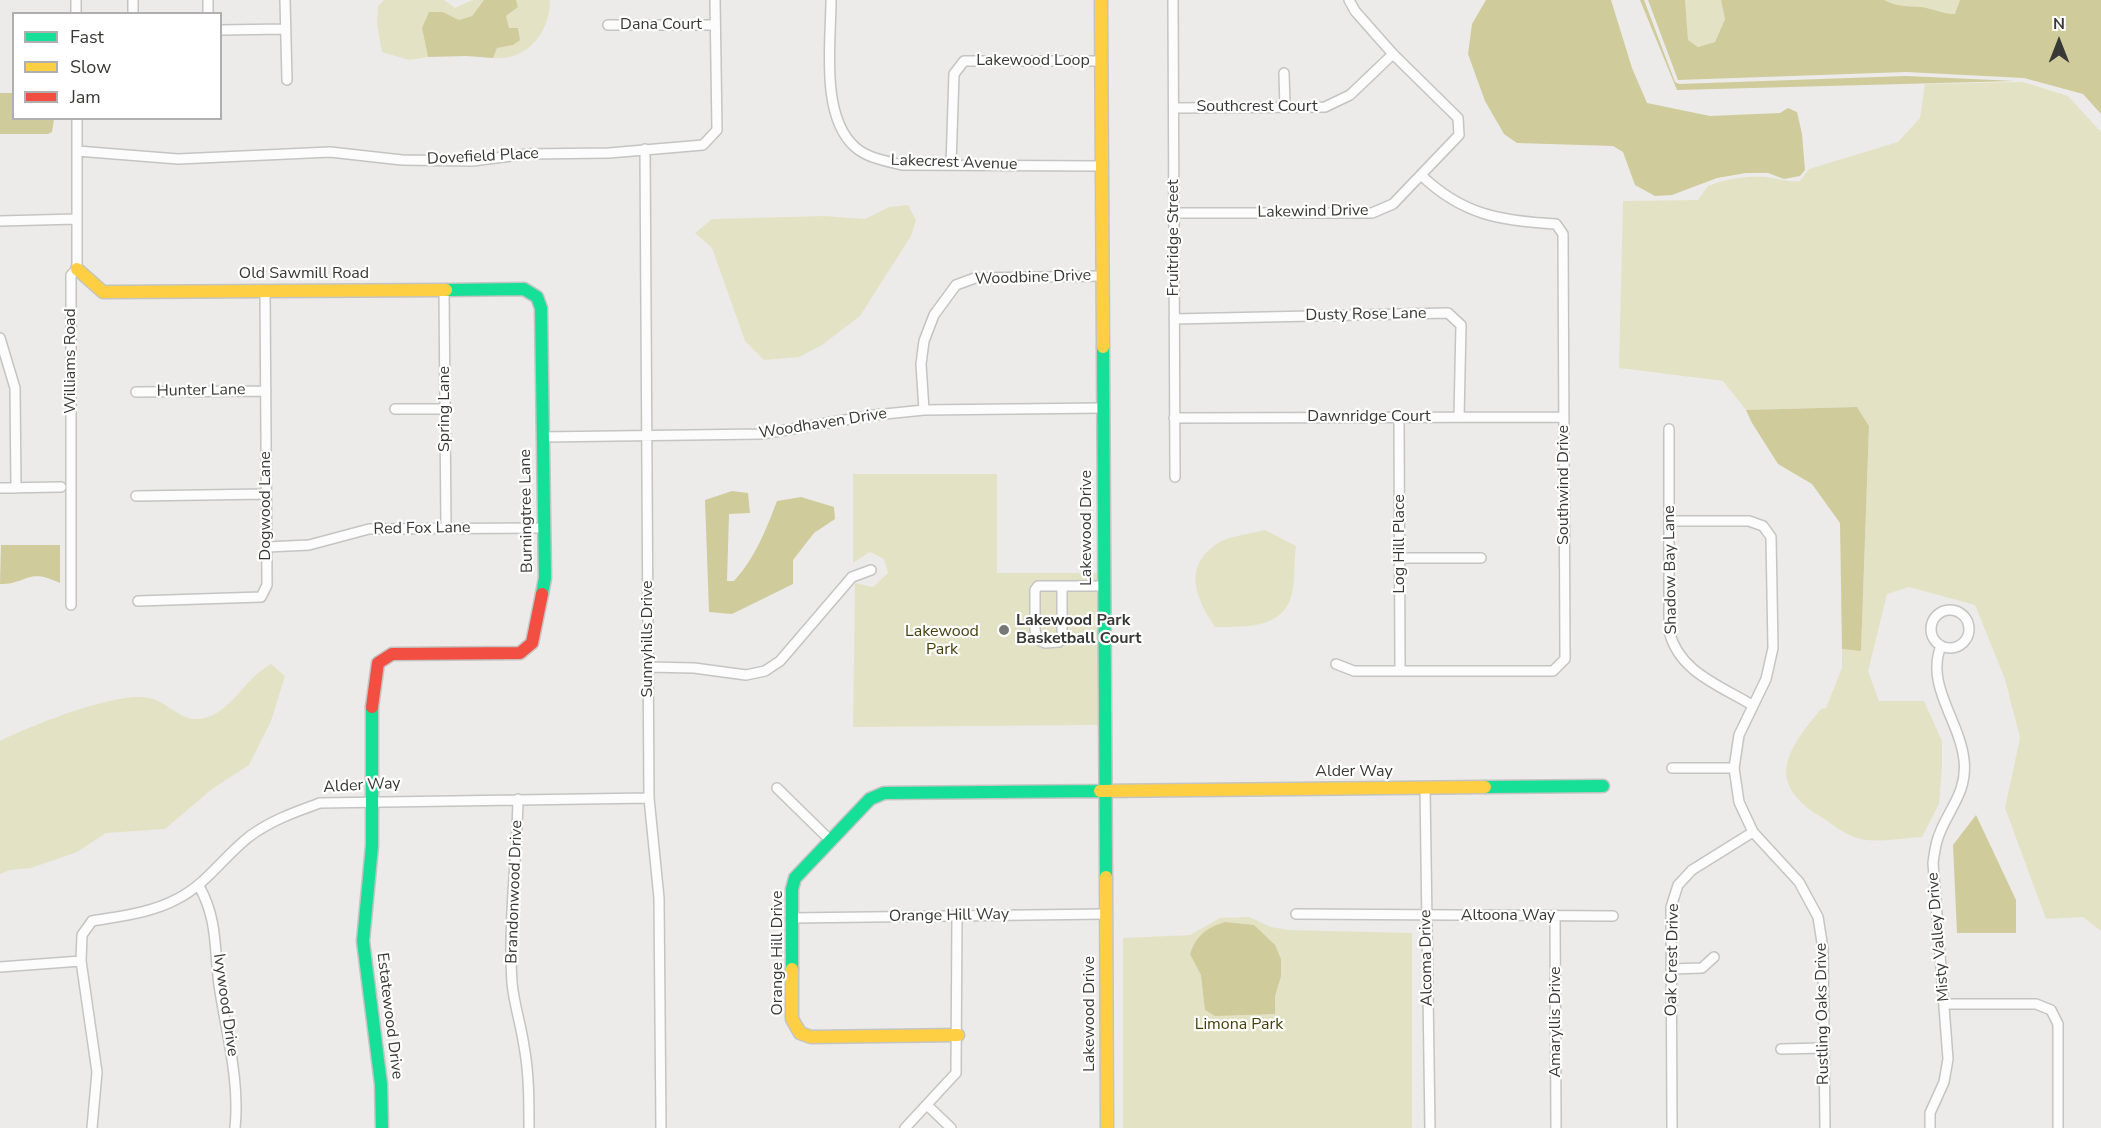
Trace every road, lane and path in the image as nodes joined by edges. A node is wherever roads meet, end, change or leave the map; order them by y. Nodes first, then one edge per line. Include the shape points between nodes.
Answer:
1 (285, 0) edge
2 (715, 0) edge
3 (831, 0) edge
4 (1101, 0) edge
5 (1173, 0) edge
6 (1349, 0) edge
7 (608, 25) dead end
8 (715, 25) junction
9 (286, 29) junction
10 (222, 30) edge
11 (1393, 54) junction
12 (1101, 61) junction
13 (1284, 73) dead end
14 (287, 80) dead end
15 (1285, 107) junction
16 (1174, 108) junction
17 (77, 120) edge
18 (645, 149) junction
19 (77, 151) junction
20 (951, 165) junction
21 (1101, 166) junction
22 (1422, 176) junction
23 (1174, 213) junction
24 (77, 219) junction
25 (0, 221) edge
26 (77, 269) junction
27 (1102, 276) junction
28 (444, 290) junction
29 (265, 291) junction
30 (537, 297) joint
31 (1174, 319) junction
32 (0, 338) edge
33 (266, 391) junction
34 (135, 392) dead end
35 (1103, 408) junction
36 (395, 409) dead end
37 (445, 409) junction
38 (924, 410) junction
39 (1399, 417) junction
40 (1460, 417) junction
41 (1564, 417) junction
42 (1174, 418) junction
43 (1669, 429) dead end
44 (542, 437) junction
45 (647, 437) junction
46 (1175, 477) dead end
47 (61, 487) dead end
48 (0, 488) edge
49 (16, 488) junction
50 (266, 494) junction
51 (136, 496) dead end
52 (1670, 521) junction
53 (543, 528) junction
54 (446, 529) junction
55 (267, 547) junction
56 (1400, 558) junction
57 (1481, 558) dead end
58 (871, 570) dead end
59 (1062, 586) junction
60 (1104, 586) junction
61 (138, 602) dead end
62 (71, 605) dead end
63 (1941, 646) junction
64 (1336, 664) dead end
65 (648, 667) junction
66 (1400, 671) junction
67 (1752, 705) junction
68 (1672, 768) dead end
69 (1734, 768) junction
70 (1603, 786) dead end
71 (777, 788) dead end
72 (1425, 788) junction
73 (1105, 791) junction
74 (650, 798) junction
75 (518, 799) junction
76 (372, 801) junction
77 (1753, 832) junction
78 (830, 840) junction
79 (199, 886) junction
80 (1106, 914) junction
81 (1296, 914) dead end
82 (1427, 915) junction
83 (957, 916) junction
84 (1556, 916) junction
85 (1613, 916) dead end
86 (792, 918) junction
87 (1714, 957) dead end
88 (81, 961) junction
89 (0, 968) edge
90 (1671, 969) junction
91 (1945, 1004) junction
92 (958, 1035) junction
93 (1824, 1048) junction
94 (1781, 1049) dead end
95 (927, 1105) junction
96 (92, 1128) edge
97 (235, 1128) edge
98 (382, 1128) edge
99 (529, 1128) edge
100 (661, 1128) edge
101 (905, 1128) edge
102 (951, 1128) edge
103 (1107, 1128) edge
104 (1430, 1128) edge
105 (1556, 1128) edge
106 (1672, 1128) edge
107 (1825, 1128) edge
108 (1930, 1128) edge
109 (2058, 1128) edge

1 - 9 street
2 - 8 street, Dovefield Place
3 - 20 street, Lakecrest Avenue via 832,99 839,127 855,148 878,160 902,165
4 - 12 street, Lakewood Drive
5 - 16 street, Fruitridge Street
6 - 11 street, Lakewind Drive
7 - 8 street, Dana Court
8 - 18 street, Dovefield Place via 717,130 703,145
9 - 10 street
9 - 14 street
11 - 15 street, Southcrest Court via 1350,95 1325,107
11 - 22 street, Lakewind Drive via 1458,118 1460,135
12 - 20 street, Lakewood Loop via 964,61 954,74
12 - 21 street, Lakewood Drive
13 - 15 street
15 - 16 street, Southcrest Court
16 - 23 street, Fruitridge Street
17 - 19 street, Williams Road
18 - 19 street, Dovefield Place via 527,154 472,161 402,160 330,152 178,159
18 - 45 street, Sunnyhills Drive
19 - 24 street, Williams Road
20 - 21 street, Lakecrest Avenue
21 - 27 street, Lakewood Drive
22 - 23 street, Lakewind Drive via 1393,204 1372,213
22 - 41 street, Southwind Drive via 1441,195 1473,212 1509,222 1556,224 1563,234
23 - 31 street, Fruitridge Street
24 - 25 street
24 - 26 street, Williams Road
26 - 29 street, Old Sawmill Road via 103,292
26 - 62 street, Williams Road via 71,275
27 - 35 street, Lakewood Drive
27 - 38 street, Woodbine Drive via 975,278 956,285 934,315 924,341
28 - 29 street, Old Sawmill Road
28 - 30 street, Old Sawmill Road via 524,289
28 - 37 street, Spring Lane
29 - 33 street, Dogwood Lane
30 - 44 street, Burningtree Lane via 541,308
31 - 40 street, Dusty Rose Lane via 1448,312 1461,325
31 - 42 street, Fruitridge Street
32 - 49 street via 15,388
33 - 34 street, Hunter Lane
33 - 50 street, Dogwood Lane
35 - 38 street, Woodhaven Drive
35 - 60 street, Lakewood Drive
36 - 37 street
37 - 54 street, Spring Lane
38 - 45 street, Woodhaven Drive via 762,434
39 - 40 street, Dawnridge Court
39 - 42 street, Dawnridge Court
39 - 56 street, Log Hill Place
40 - 41 street, Dawnridge Court
41 - 66 street, Southwind Drive via 1565,659 1553,671
42 - 46 street, Fruitridge Street
43 - 52 street, Shadow Bay Lane
44 - 45 street, Woodhaven Drive
44 - 53 street, Burningtree Lane
45 - 65 street, Sunnyhills Drive
47 - 49 street
48 - 49 street
50 - 51 street
50 - 55 street, Dogwood Lane
52 - 67 street, Shadow Bay Lane via 1673,648 1689,668
52 - 67 street, Rustling Oaks Drive via 1749,520 1763,526 1771,537 1773,648 1766,680
53 - 54 street, Red Fox Lane
53 - 76 street, Burningtree Lane via 545,578 532,643 520,653 392,654 378,663 371,696
54 - 55 street, Red Fox Lane via 369,529 309,545
55 - 61 street, Dogwood Lane via 267,585 261,597
56 - 57 street
56 - 66 street, Log Hill Place
58 - 65 street via 852,577 780,661 765,671 746,675
59 - 59 street via 1038,586 1035,590 1035,630 1037,639 1045,643 1059,642 1062,636
59 - 60 street
60 - 73 street, Lakewood Drive
63 - 63 street, Misty Valley Drive via 1953,648 1967,638 1969,625 1957,612 1945,611 1935,618 1931,630
63 - 91 street, Misty Valley Drive via 1937,655 1940,692 1965,761 1962,789 1937,839 1933,863
64 - 66 street, Southwind Drive via 1354,671
65 - 74 street, Sunnyhills Drive
67 - 69 street, Rustling Oaks Drive via 1739,735
68 - 69 street
69 - 77 street, Rustling Oaks Drive via 1739,802
70 - 72 street, Alder Way
71 - 78 street
72 - 73 street, Alder Way
72 - 82 street, Alcoma Drive
73 - 78 street, Orange Hill Drive via 884,793 870,799
73 - 80 street, Lakewood Drive
74 - 75 street, Alder Way
74 - 100 street, Sunnyhills Drive via 659,898
75 - 76 street, Alder Way
75 - 99 street, Brandonwood Drive via 511,920 512,985 525,1048
76 - 79 street, Alder Way via 320,803 279,817 248,837
76 - 98 street, Estatewood Drive via 364,953 380,1061
77 - 90 street, Oak Crest Drive via 1692,870 1678,885 1671,907
77 - 93 street, Rustling Oaks Drive via 1799,882 1818,917 1823,949
78 - 86 street, Orange Hill Drive via 795,878
79 - 88 street, Alder Way via 154,909 92,921 82,935
79 - 97 street, Ivywood Drive via 214,921 219,984 235,1075
80 - 83 street, Orange Hill Way
80 - 103 street, Lakewood Drive
81 - 82 street, Altoona Way
82 - 84 street, Altoona Way
82 - 104 street, Alcoma Drive
83 - 86 street, Orange Hill Way
83 - 92 street
84 - 85 street, Altoona Way
84 - 105 street, Amaryllis Drive
86 - 92 street, Orange Hill Drive via 792,1019 800,1033 811,1037
87 - 90 street via 1702,968
88 - 89 street
88 - 96 street, Alder Way via 97,1072
90 - 106 street, Oak Crest Drive
91 - 108 street, Misty Valley Drive via 1948,1059 1944,1082 1930,1113
91 - 109 street via 2036,1004 2051,1010 2058,1024
92 - 95 street via 956,1073
93 - 94 street
93 - 107 street, Rustling Oaks Drive
95 - 101 street
95 - 102 street

